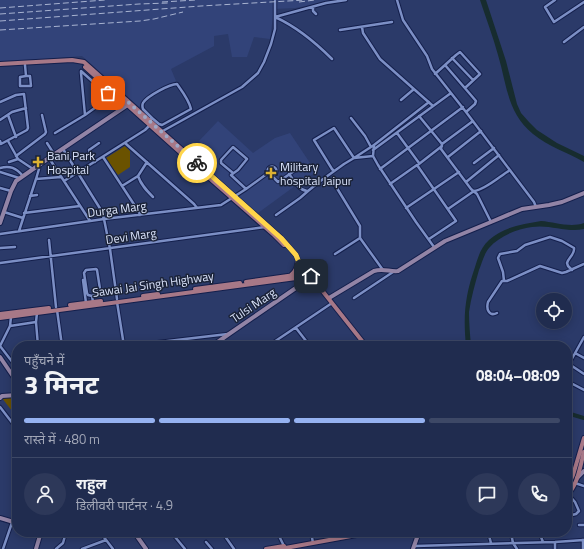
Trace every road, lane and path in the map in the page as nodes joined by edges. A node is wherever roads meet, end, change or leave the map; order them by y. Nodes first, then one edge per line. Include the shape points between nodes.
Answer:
1 (275, 0) edge
2 (346, 0) edge
3 (397, 0) edge
4 (555, 0) edge
5 (584, 2) edge
6 (313, 7) junction
7 (316, 14) dead end
8 (281, 15) junction
9 (275, 17) junction
10 (278, 19) junction
11 (392, 22) dead end
12 (362, 27) junction
13 (584, 28) edge
14 (340, 30) dead end
15 (564, 42) dead end
16 (452, 58) junction
17 (332, 59) dead end
18 (0, 65) edge
19 (25, 65) junction
20 (445, 65) junction
21 (435, 74) junction
22 (26, 76) junction
23 (473, 80) junction
24 (465, 88) junction
25 (111, 89) junction
26 (414, 89) junction
27 (451, 92) junction
28 (106, 94) junction
29 (401, 100) dead end
30 (0, 102) edge
31 (429, 102) junction
32 (128, 104) junction
33 (433, 106) junction
34 (463, 107) junction
35 (26, 108) junction
36 (466, 112) junction
37 (42, 114) dead end
38 (8, 115) junction
39 (84, 115) junction
40 (419, 116) junction
41 (351, 118) dead end
42 (0, 120) edge
43 (150, 121) junction
44 (473, 121) junction
45 (431, 131) junction
46 (481, 131) junction
47 (55, 133) dead end
48 (161, 133) junction
49 (397, 133) junction
50 (16, 137) junction
51 (8, 141) junction
52 (47, 143) dead end
53 (99, 143) dead end
54 (124, 143) junction
55 (1, 144) edge
56 (442, 145) junction
57 (62, 148) junction
58 (408, 148) junction
59 (494, 148) junction
60 (372, 149) junction
61 (364, 152) junction
62 (54, 154) junction
63 (499, 155) junction
64 (373, 156) junction
65 (17, 157) junction
66 (103, 157) junction
67 (362, 157) junction
68 (448, 157) junction
69 (49, 158) junction
70 (354, 158) junction
71 (9, 162) dead end
72 (95, 162) junction
73 (146, 162) junction
74 (418, 164) junction
75 (474, 164) dead end
76 (38, 165) junction
77 (303, 165) dead end
78 (0, 168) edge
79 (33, 169) junction
80 (380, 169) junction
81 (510, 170) junction
82 (334, 171) junction
83 (0, 172) edge
84 (459, 172) junction
85 (77, 173) junction
86 (233, 173) junction
87 (289, 174) junction
88 (138, 176) junction
89 (21, 177) junction
90 (61, 177) junction
91 (36, 179) junction
92 (64, 181) junction
93 (466, 182) junction
94 (390, 184) junction
95 (335, 185) dead end
96 (122, 186) junction
97 (0, 188) edge
98 (246, 189) junction
99 (434, 189) junction
100 (308, 190) junction
101 (474, 191) junction
102 (11, 192) junction
103 (583, 193) edge
104 (37, 195) dead end
105 (30, 196) junction
106 (154, 197) dead end
107 (234, 197) junction
108 (80, 206) junction
109 (536, 207) junction
110 (197, 208) junction
111 (406, 208) junction
112 (448, 209) junction
113 (4, 212) junction
114 (24, 213) junction
115 (140, 215) junction
116 (276, 215) dead end
117 (23, 218) junction
118 (104, 219) junction
119 (90, 221) junction
120 (491, 222) junction
121 (0, 223) edge
122 (267, 227) junction
123 (19, 231) junction
124 (0, 234) edge
125 (360, 238) junction
126 (429, 239) junction
127 (49, 240) dead end
128 (16, 246) dead end
129 (0, 248) edge
130 (434, 248) junction
131 (110, 249) junction
132 (335, 254) dead end
133 (51, 256) junction
134 (298, 260) junction
135 (0, 263) edge
136 (584, 264) edge
137 (570, 269) junction
138 (384, 270) junction
139 (394, 271) junction
140 (310, 274) junction
141 (291, 276) junction
142 (298, 277) junction
143 (83, 279) dead end
144 (306, 281) junction
145 (504, 281) junction
146 (319, 285) junction
147 (163, 295) junction
148 (92, 296) junction
149 (329, 298) junction
150 (354, 298) dead end
151 (117, 301) junction
152 (93, 302) junction
153 (333, 302) junction
154 (86, 303) junction
155 (56, 308) junction
156 (37, 312) junction
157 (497, 313) dead end
158 (0, 314) edge
159 (11, 316) junction
160 (0, 318) edge
161 (36, 322) junction
162 (10, 326) junction
163 (296, 328) junction
164 (229, 334) junction
165 (584, 339) edge
166 (38, 341) edge
167 (61, 341) edge
168 (123, 341) edge
169 (168, 341) edge
170 (219, 341) edge
171 (276, 341) edge
172 (306, 341) edge
173 (362, 341) edge
174 (575, 352) junction
175 (0, 358) edge
176 (572, 358) edge
177 (584, 358) edge
178 (12, 362) edge
179 (572, 367) edge
180 (12, 372) edge
181 (584, 374) edge
182 (572, 384) edge
183 (584, 390) edge
184 (12, 395) edge
185 (0, 398) edge
186 (0, 407) edge
187 (12, 423) edge
188 (584, 438) edge
189 (584, 452) edge
190 (584, 471) edge
191 (572, 477) edge
192 (577, 478) junction
193 (575, 483) junction
194 (584, 486) edge
195 (572, 489) edge
196 (572, 499) edge
197 (572, 515) edge
198 (0, 518) edge
199 (12, 521) edge
200 (579, 525) dead end
201 (584, 525) edge
202 (12, 529) edge
203 (40, 537) edge
204 (65, 537) edge
205 (104, 537) edge
206 (138, 537) edge
207 (175, 537) edge
208 (226, 537) edge
209 (279, 537) edge
210 (312, 537) edge
211 (332, 537) edge
212 (342, 537) edge
213 (417, 537) edge
214 (489, 537) edge
215 (511, 537) edge
216 (541, 537) edge
217 (106, 540) junction
218 (584, 540) edge
219 (206, 542) dead end
220 (312, 542) junction
221 (543, 542) junction
222 (555, 542) junction
223 (491, 543) junction
224 (513, 543) junction
225 (435, 545) junction
226 (282, 547) edge
227 (414, 547) edge
228 (3, 549) edge
229 (36, 549) edge
230 (56, 549) edge
231 (82, 549) edge
232 (112, 549) edge
233 (146, 549) edge
234 (185, 549) edge
235 (212, 549) edge
236 (234, 549) edge
237 (266, 549) edge
238 (436, 549) edge
239 (517, 549) edge
240 (555, 549) edge
241 (584, 549) edge

1 - 9 street
2 - 6 street
3 - 21 street via 403,20 427,56
4 - 5 street via 545,7 554,22
6 - 7 street
6 - 8 street
8 - 9 street
8 - 10 street
9 - 10 street
9 - 48 street via 271,44 258,73 242,87
10 - 17 street via 288,23 314,42
11 - 12 street
12 - 14 street
12 - 26 street via 363,33 380,59
13 - 15 street
16 - 20 street
16 - 23 street
16 - 23 street via 460,52 480,74
18 - 19 main road
18 - 25 main road via 72,60 84,62
19 - 22 street
19 - 25 main road via 77,62
20 - 21 street
20 - 24 street
21 - 27 street
22 - 22 street via 30,76 31,86 20,86 20,77
23 - 24 street
24 - 36 street via 476,100
25 - 28 street
25 - 32 main road
26 - 29 street
26 - 31 street
27 - 33 street
27 - 34 street
28 - 39 street via 110,98
28 - 39 street via 81,72
30 - 35 street via 24,94
31 - 33 street
31 - 60 street
32 - 43 main road
32 - 57 street
33 - 40 street
34 - 36 street
34 - 45 street
35 - 38 street
35 - 50 street via 28,128
36 - 44 street
37 - 65 street via 45,134
38 - 42 street
38 - 50 street
39 - 47 street
40 - 45 street
40 - 49 street
41 - 60 street
43 - 43 street via 162,125 191,109 177,84 155,93 142,104
43 - 48 main road
43 - 54 street via 145,130
44 - 46 street
44 - 56 street
45 - 56 street
45 - 58 street
46 - 59 street
46 - 68 street
48 - 107 main road
49 - 58 street
49 - 60 street
50 - 51 street
51 - 55 street
51 - 65 street
52 - 62 street
53 - 72 street via 89,150
54 - 66 street
54 - 73 street
56 - 68 street via 441,148
56 - 74 street
57 - 62 street
57 - 85 street
58 - 74 street
58 - 80 street
59 - 63 street
59 - 75 street
60 - 61 street
60 - 64 street
61 - 67 street
61 - 70 street
62 - 69 street
63 - 81 street
63 - 93 street
64 - 67 street
64 - 80 street
65 - 71 street
65 - 79 street
66 - 72 street
66 - 96 street
67 - 70 street
68 - 84 street
69 - 76 street
69 - 90 street
70 - 82 street
70 - 82 street via 334,128 314,140
72 - 85 street
73 - 88 street
73 - 110 street
74 - 94 street
74 - 99 street
76 - 79 street
76 - 91 street via 40,170
77 - 87 street
78 - 89 street via 9,166 16,169
79 - 89 street
80 - 94 street
81 - 101 street via 490,184
81 - 109 street
82 - 100 street
83 - 89 street
84 - 93 street
84 - 99 street
85 - 92 street
85 - 118 street
86 - 86 street via 236,173 247,159 233,147 221,160 221,163
86 - 98 street via 231,175
87 - 98 street, Durga Marg via 278,182 270,174
87 - 100 street via 300,189
88 - 96 street
88 - 106 street via 144,188
89 - 102 street
90 - 91 street
90 - 92 street
91 - 105 street
92 - 108 street
93 - 101 street
94 - 111 street
95 - 125 street via 360,226
96 - 115 street
97 - 102 street
98 - 107 street, Durga Marg
99 - 111 street
99 - 112 street
100 - 116 street
101 - 112 street
101 - 120 street
102 - 113 street
103 - 109 street via 562,202
104 - 105 street
105 - 114 street
107 - 110 street, Durga Marg via 221,204
107 - 122 main road
108 - 114 street
108 - 119 street
109 - 120 street via 522,209
110 - 115 street, Durga Marg
111 - 126 street
112 - 126 street via 456,221
113 - 117 street
113 - 121 street
114 - 117 street
115 - 118 street, Durga Marg
117 - 123 street
118 - 119 street, Durga Marg
118 - 131 street
119 - 123 street, Durga Marg
120 - 130 street
122 - 131 street, Devi Marg
122 - 134 main road via 285,241
123 - 124 street, Durga Marg
125 - 132 street
125 - 138 street
126 - 130 street
127 - 133 street
128 - 129 street
130 - 139 street
131 - 133 street, Devi Marg
131 - 151 street
133 - 135 street, Devi Marg
133 - 155 street
134 - 140 main road
134 - 141 main road
136 - 137 street
137 - 145 street via 562,273 540,266
137 - 145 street via 567,263 574,253 574,248 550,237 525,245 517,251 500,254 498,258
138 - 139 street
138 - 149 street via 374,271
139 - 150 street
140 - 141 main road, Sawai Jai Singh Highway
140 - 142 main road
140 - 146 main road
141 - 147 main road, Sawai Jai Singh Highway
142 - 144 main road
142 - 147 main road
143 - 154 street
144 - 146 main road
144 - 164 street, Tulsi Marg
145 - 157 street via 488,302 488,311 491,314
146 - 149 main road
147 - 151 main road
148 - 148 street via 88,295 84,273 86,270 94,269 97,270 100,289
148 - 152 street
149 - 153 main road
151 - 152 main road, Sawai Jai Singh Highway
151 - 155 main road
151 - 168 street
152 - 154 main road, Sawai Jai Singh Highway
153 - 163 street
153 - 173 main road
154 - 155 main road, Sawai Jai Singh Highway
155 - 156 main road
155 - 158 main road, Sawai Jai Singh Highway
155 - 167 street
156 - 159 main road
156 - 161 street
159 - 160 main road
159 - 162 street
161 - 162 street
161 - 166 street
162 - 178 street via 0,346
163 - 171 street
163 - 172 street
164 - 169 street
164 - 170 street, Tulsi Marg
165 - 174 street
174 - 176 street
174 - 177 street
175 - 180 street
179 - 181 street
182 - 183 street
184 - 185 street
186 - 187 street
188 - 191 main road
189 - 192 main road
190 - 192 street
192 - 193 main road
193 - 194 street
193 - 195 main road
196 - 197 street via 578,511
198 - 199 street
200 - 201 street
202 - 228 street
203 - 229 street
204 - 230 street
205 - 217 street
206 - 233 street
207 - 234 street
208 - 236 street
209 - 226 street
210 - 220 street
211 - 220 main road
212 - 220 main road
213 - 227 street
214 - 223 street
215 - 224 street
216 - 221 street
217 - 231 street
217 - 232 street
218 - 222 street
218 - 241 street
219 - 235 street
220 - 226 main road
221 - 222 street
221 - 224 street
222 - 240 street
223 - 224 street
223 - 225 street
224 - 239 street
225 - 227 street
225 - 238 street
226 - 237 main road

